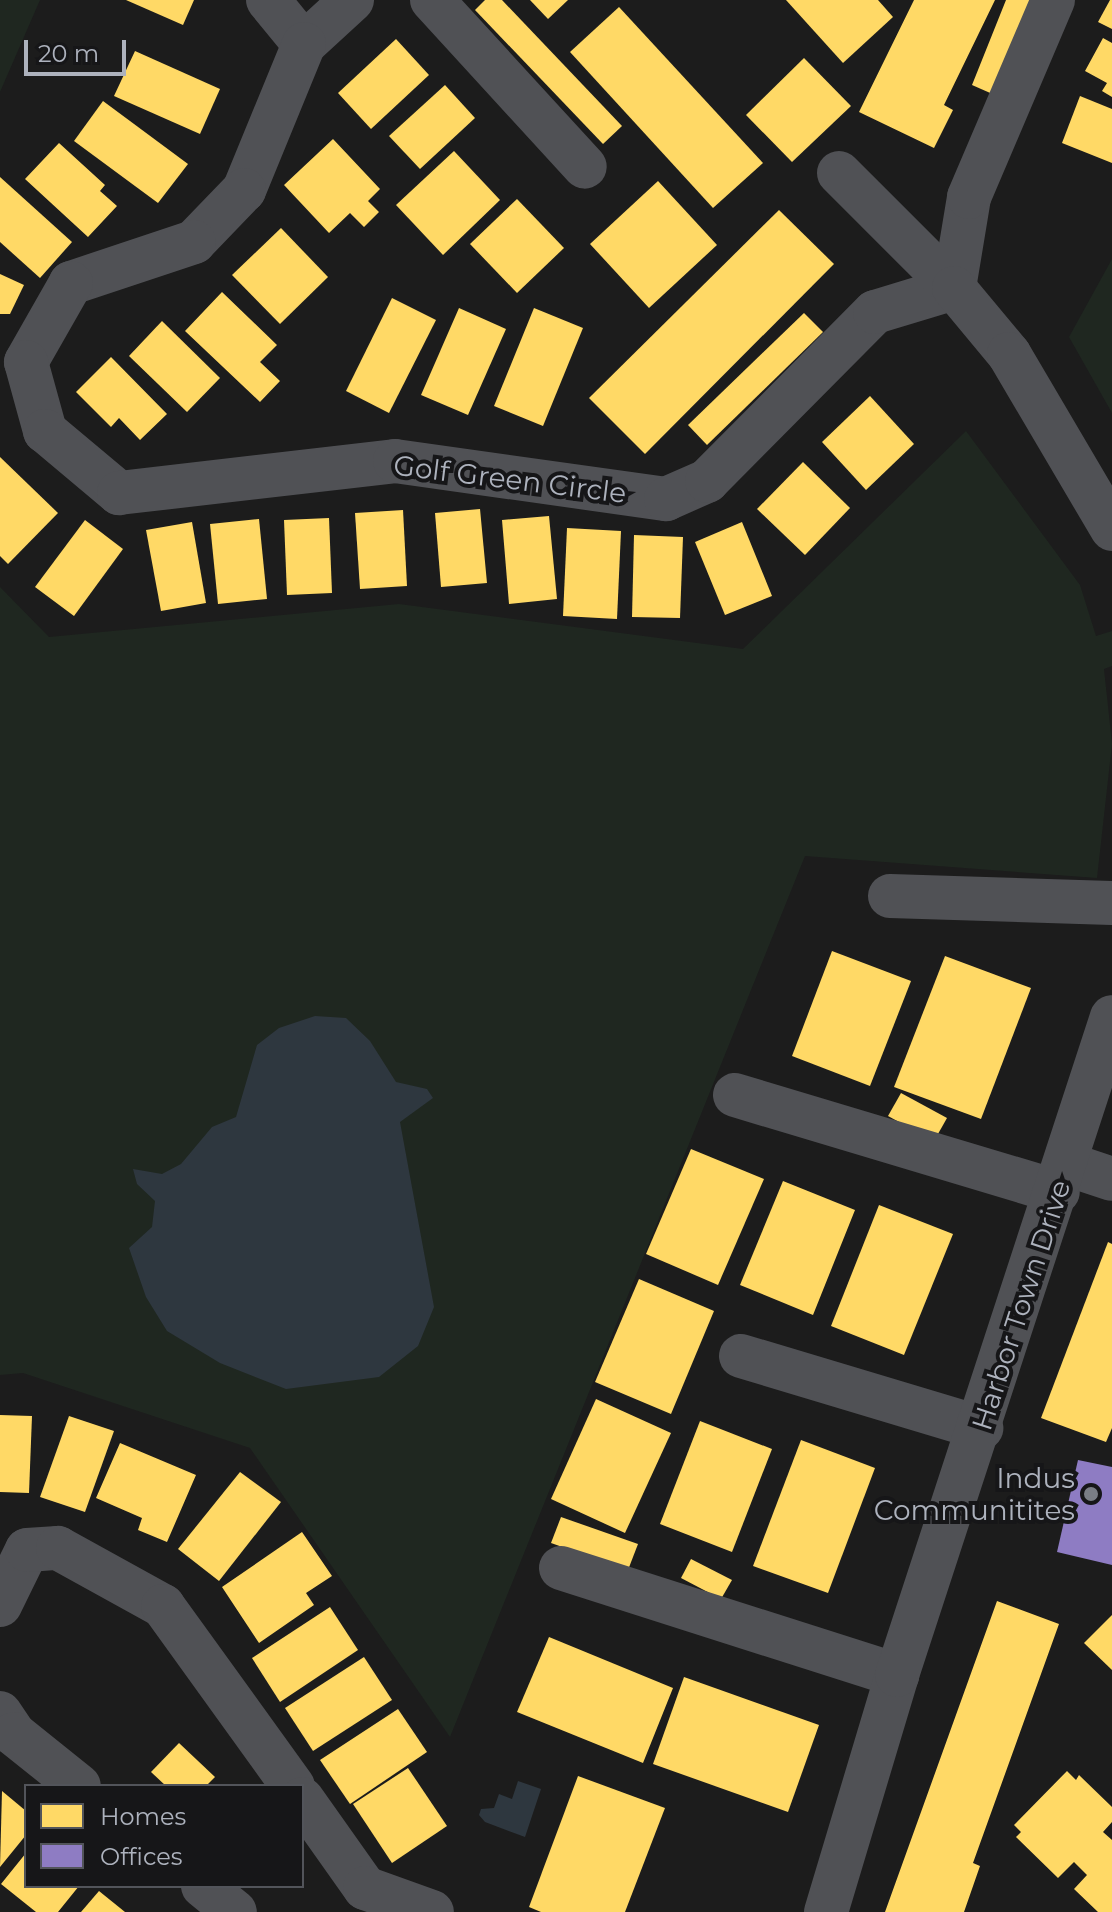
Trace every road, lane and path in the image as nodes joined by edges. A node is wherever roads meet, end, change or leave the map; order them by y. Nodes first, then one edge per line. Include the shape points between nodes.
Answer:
1 (268, 0) edge
2 (352, 0) edge
3 (432, 0) edge
4 (1053, 0) edge
5 (304, 44) junction
6 (585, 167) dead end
7 (839, 173) dead end
8 (954, 288) junction
9 (1112, 529) edge
10 (890, 896) dead end
11 (1112, 903) edge
12 (1112, 1017) edge
13 (735, 1095) dead end
14 (1062, 1178) junction
15 (1112, 1179) edge
16 (741, 1356) dead end
17 (981, 1428) junction
18 (561, 1568) dead end
19 (0, 1605) edge
20 (897, 1675) junction
21 (0, 1713) edge
22 (76, 1784) edge
23 (292, 1784) edge
24 (304, 1802) edge
25 (205, 1888) edge
26 (235, 1912) edge
27 (432, 1912) edge
28 (826, 1912) edge

1 - 5 street
2 - 5 street
3 - 6 street
4 - 8 street via 969,197
5 - 8 street, Golf Green Circle via 244,190 194,242 71,283 26,362 45,431 119,493 395,461 666,499 707,481 875,312
7 - 8 street
8 - 9 street via 1009,354
10 - 11 street
12 - 14 street, Harbor Town Drive
13 - 14 street
14 - 15 street
14 - 17 street, Harbor Town Drive
16 - 17 street
17 - 20 street, Harbor Town Drive
18 - 20 street
19 - 23 street via 27,1550 58,1548 163,1606
20 - 28 street, Harbor Town Drive
21 - 22 street via 14,1734
24 - 27 street via 365,1888
25 - 26 street

